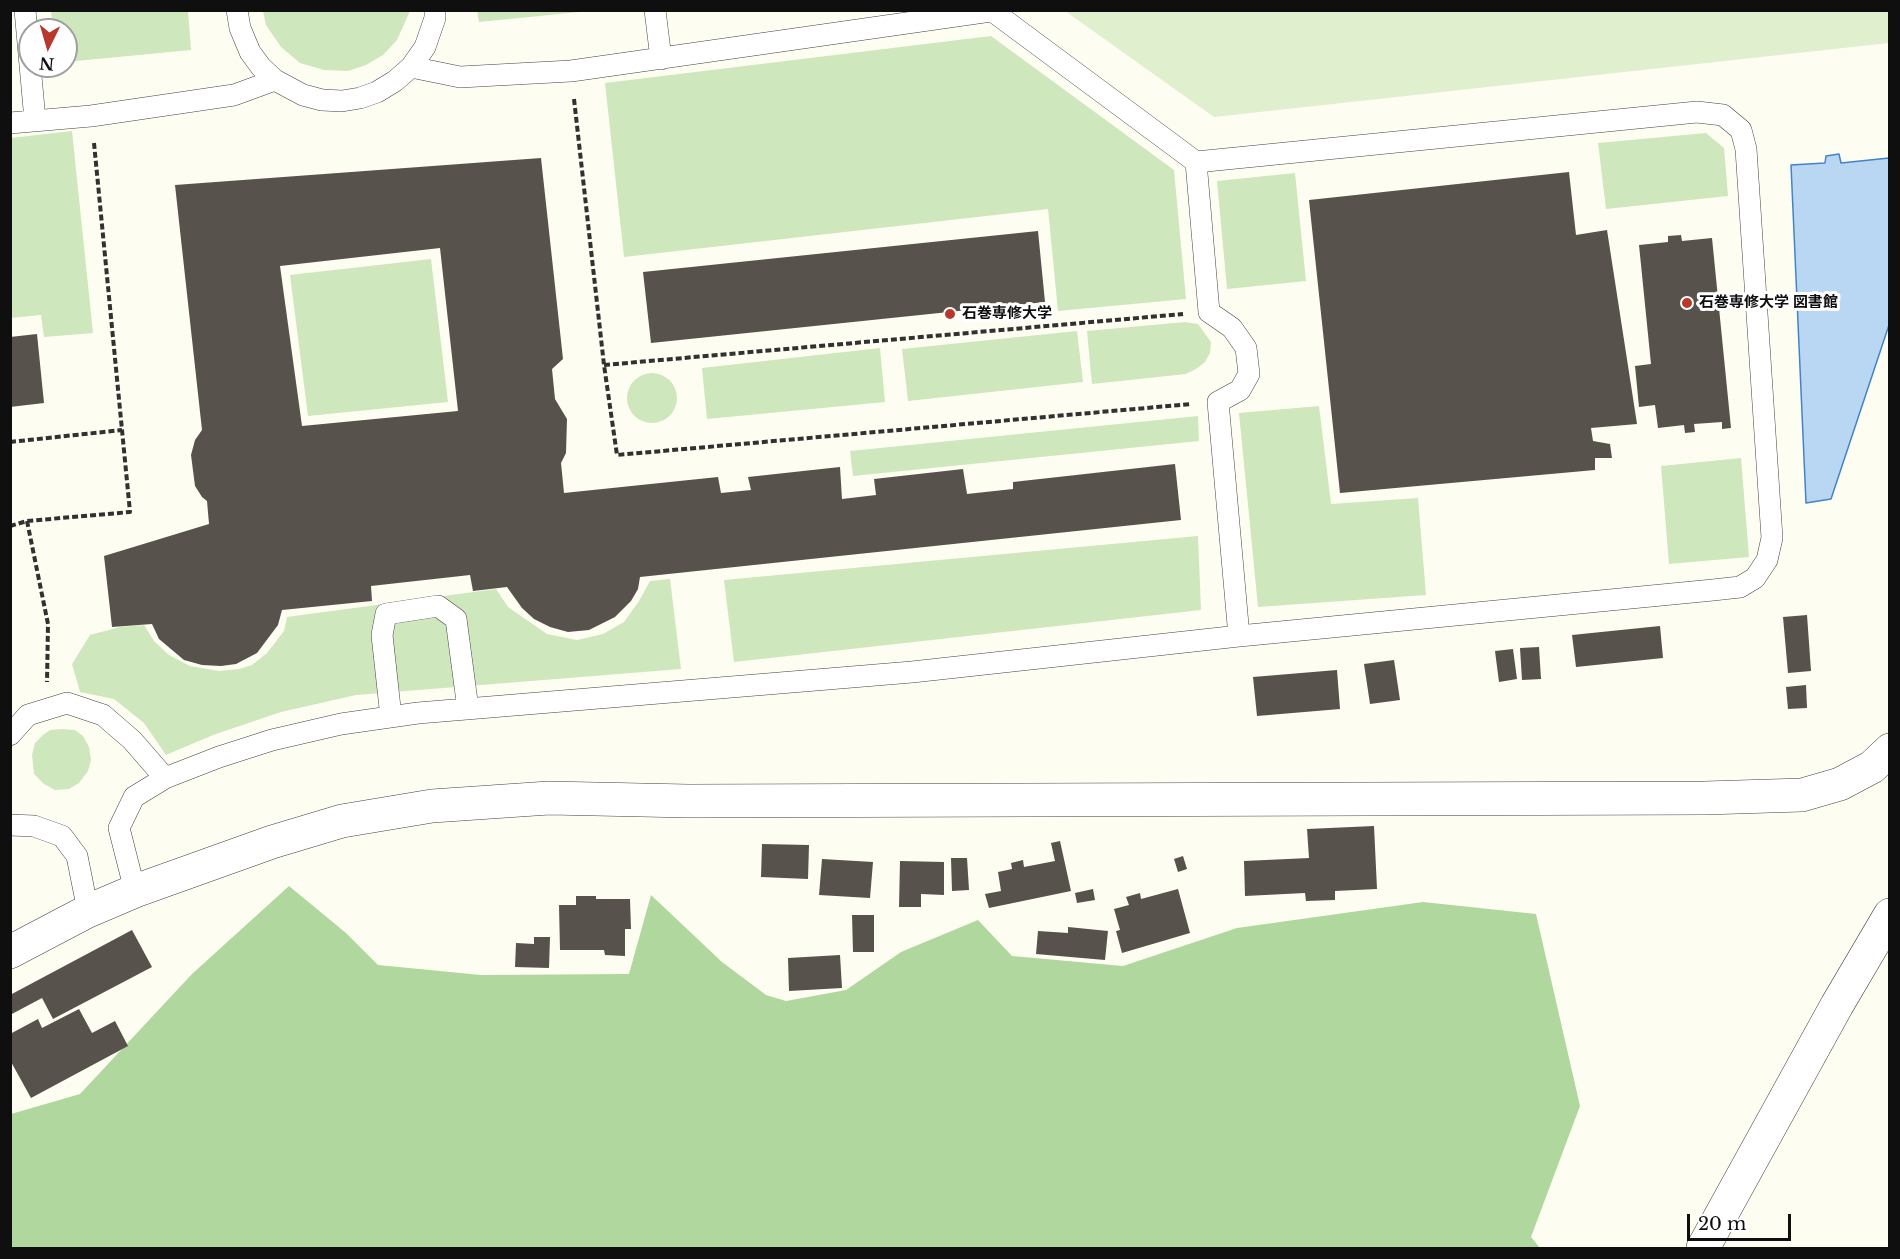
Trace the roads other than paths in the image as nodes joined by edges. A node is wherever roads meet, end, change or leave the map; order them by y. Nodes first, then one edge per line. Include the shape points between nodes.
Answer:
1 (25, 10) edge
2 (237, 10) edge
3 (435, 10) edge
4 (655, 10) edge
5 (991, 11) edge
6 (661, 59) junction
7 (411, 67) junction
8 (275, 80) junction
9 (35, 120) junction
10 (10, 123) edge
11 (1196, 162) junction
12 (1239, 636) junction
13 (468, 709) junction
14 (391, 717) junction
15 (10, 735) edge
16 (1890, 750) edge
17 (165, 778) junction
18 (10, 825) edge
19 (135, 891) junction
20 (88, 911) junction
21 (1890, 915) edge
22 (10, 952) edge
23 (1703, 1248) edge

1 - 9 lane
2 - 8 lane via 250,52
3 - 7 lane via 425,47
4 - 6 lane
5 - 6 lane
5 - 11 lane
6 - 7 lane via 571,71 460,77
7 - 8 lane via 377,92 342,101 303,95
8 - 9 lane via 234,95 91,116
9 - 10 lane
11 - 12 lane via 1209,312 1232,328 1246,348 1249,374 1240,390 1218,402
11 - 12 lane via 1697,112 1723,115 1741,130 1746,149 1772,538 1767,560 1755,578 1740,586 1713,590
12 - 13 lane via 912,672
13 - 14 lane
13 - 14 lane via 456,619 438,606 386,614 382,634
14 - 17 lane via 272,740
15 - 17 lane via 28,715 67,703 103,715 132,740
16 - 19 street via 1872,766 1840,784 1802,795 688,801 549,798 432,806 342,821
17 - 19 lane via 134,797 119,828
18 - 20 lane via 34,826 62,836 77,856
19 - 20 street
20 - 22 street
21 - 23 street

